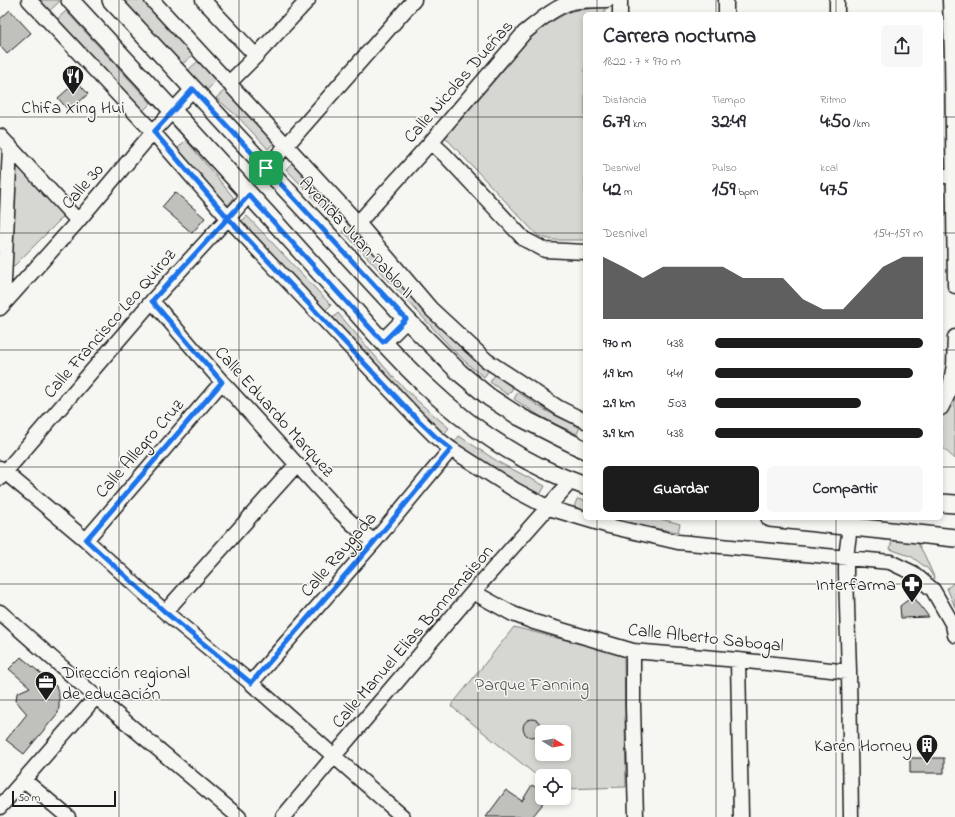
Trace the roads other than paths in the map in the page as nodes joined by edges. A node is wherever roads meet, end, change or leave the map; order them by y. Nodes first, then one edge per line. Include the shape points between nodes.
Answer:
1 (29, 0) edge
2 (70, 0) edge
3 (111, 0) edge
4 (152, 0) edge
5 (203, 0) edge
6 (308, 0) edge
7 (414, 0) edge
8 (607, 0) edge
9 (620, 0) edge
10 (726, 0) edge
11 (837, 0) edge
12 (950, 0) edge
13 (620, 12) edge
14 (726, 12) edge
15 (837, 12) edge
16 (256, 56) junction
17 (946, 66) edge
18 (229, 83) junction
19 (193, 89) junction
20 (173, 111) junction
21 (154, 132) junction
22 (0, 136) edge
23 (430, 142) junction
24 (10, 146) junction
25 (286, 146) junction
26 (266, 168) junction
27 (947, 176) edge
28 (249, 195) junction
29 (228, 218) junction
30 (78, 220) junction
31 (358, 223) junction
32 (583, 252) edge
33 (955, 286) edge
34 (152, 301) junction
35 (2, 306) edge
36 (406, 319) junction
37 (955, 337) edge
38 (383, 342) junction
39 (222, 382) junction
40 (943, 404) edge
41 (583, 419) edge
42 (583, 446) edge
43 (451, 449) junction
44 (297, 464) junction
45 (2, 473) edge
46 (578, 484) edge
47 (943, 502) edge
48 (955, 504) edge
49 (548, 508) junction
50 (583, 518) edge
51 (589, 520) edge
52 (795, 520) edge
53 (850, 526) junction
54 (955, 538) edge
55 (86, 540) junction
56 (374, 542) junction
57 (846, 557) junction
58 (473, 592) junction
59 (0, 612) edge
60 (165, 612) junction
61 (955, 635) edge
62 (633, 651) junction
63 (738, 660) junction
64 (849, 672) junction
65 (251, 683) junction
66 (96, 697) junction
67 (334, 756) junction
68 (24, 780) junction
69 (0, 807) edge
70 (68, 817) edge
71 (239, 817) edge
72 (284, 817) edge
73 (403, 817) edge
74 (636, 817) edge
75 (741, 817) edge
76 (851, 817) edge

1 - 21 street
2 - 20 main road
3 - 19 main road, Avenida Juan Pablo II
4 - 18 street, Avenida Juan Pablo II
5 - 16 street
6 - 16 street
7 - 25 street
8 - 23 street, Calle Nicolas Dueñas via 573,2 541,19 524,33
9 - 13 street
10 - 14 street
11 - 15 street
12 - 17 street
16 - 18 street
17 - 27 street
18 - 25 street, Avenida Juan Pablo II
19 - 20 street, Calle 30
19 - 26 main road, Avenida Juan Pablo II
20 - 21 street, Calle 30
20 - 28 main road
21 - 29 street
21 - 30 street, Calle 30
22 - 24 street
23 - 31 street, Calle Nicolas Dueñas
23 - 32 street via 524,239 545,250
24 - 30 street
24 - 35 street
25 - 26 street
25 - 31 street, Avenida Juan Pablo II
26 - 36 main road, Avenida Juan Pablo II
27 - 33 street
28 - 29 street, Calle Francisco Leo Quiroz
28 - 38 main road
29 - 34 street, Calle Francisco Leo Quiroz
29 - 43 street via 414,416
30 - 35 street, Calle 30
31 - 41 street, Avenida Juan Pablo II via 432,308 486,360 559,408
34 - 39 street, Calle Eduardo Marquez
34 - 45 street, Calle Francisco Leo Quiroz
36 - 38 main road
36 - 42 main road, Avenida Juan Pablo II via 460,373 489,397 520,417
37 - 40 street via 954,366 949,392
38 - 46 main road via 425,385 490,438 524,459
39 - 44 street, Calle Eduardo Marquez
39 - 55 street, Calle Allegro Cruz
43 - 49 street
43 - 56 street, Calle Raygada
44 - 56 street, Calle Eduardo Marquez via 340,512
44 - 60 street
45 - 55 street
46 - 49 street, Calle Manuel Elias Bonnemaison
47 - 48 main road
49 - 50 street
49 - 58 street, Calle Manuel Elias Bonnemaison
51 - 57 street via 678,542
52 - 53 main road
53 - 54 main road
53 - 57 street
55 - 60 street
56 - 65 street, Calle Raygada
57 - 61 street via 890,562 913,573 933,590 953,625
57 - 64 street
58 - 62 street, Calle Alberto Sabogal via 513,614
58 - 67 street, Calle Manuel Elias Bonnemaison
59 - 66 street
60 - 65 street
62 - 63 street, Calle Alberto Sabogal
62 - 74 street
63 - 64 street, Calle Alberto Sabogal
63 - 75 street
64 - 76 street
65 - 67 street
66 - 68 street
66 - 71 street
67 - 72 street, Calle Manuel Elias Bonnemaison
67 - 73 street
68 - 69 street
68 - 70 street

